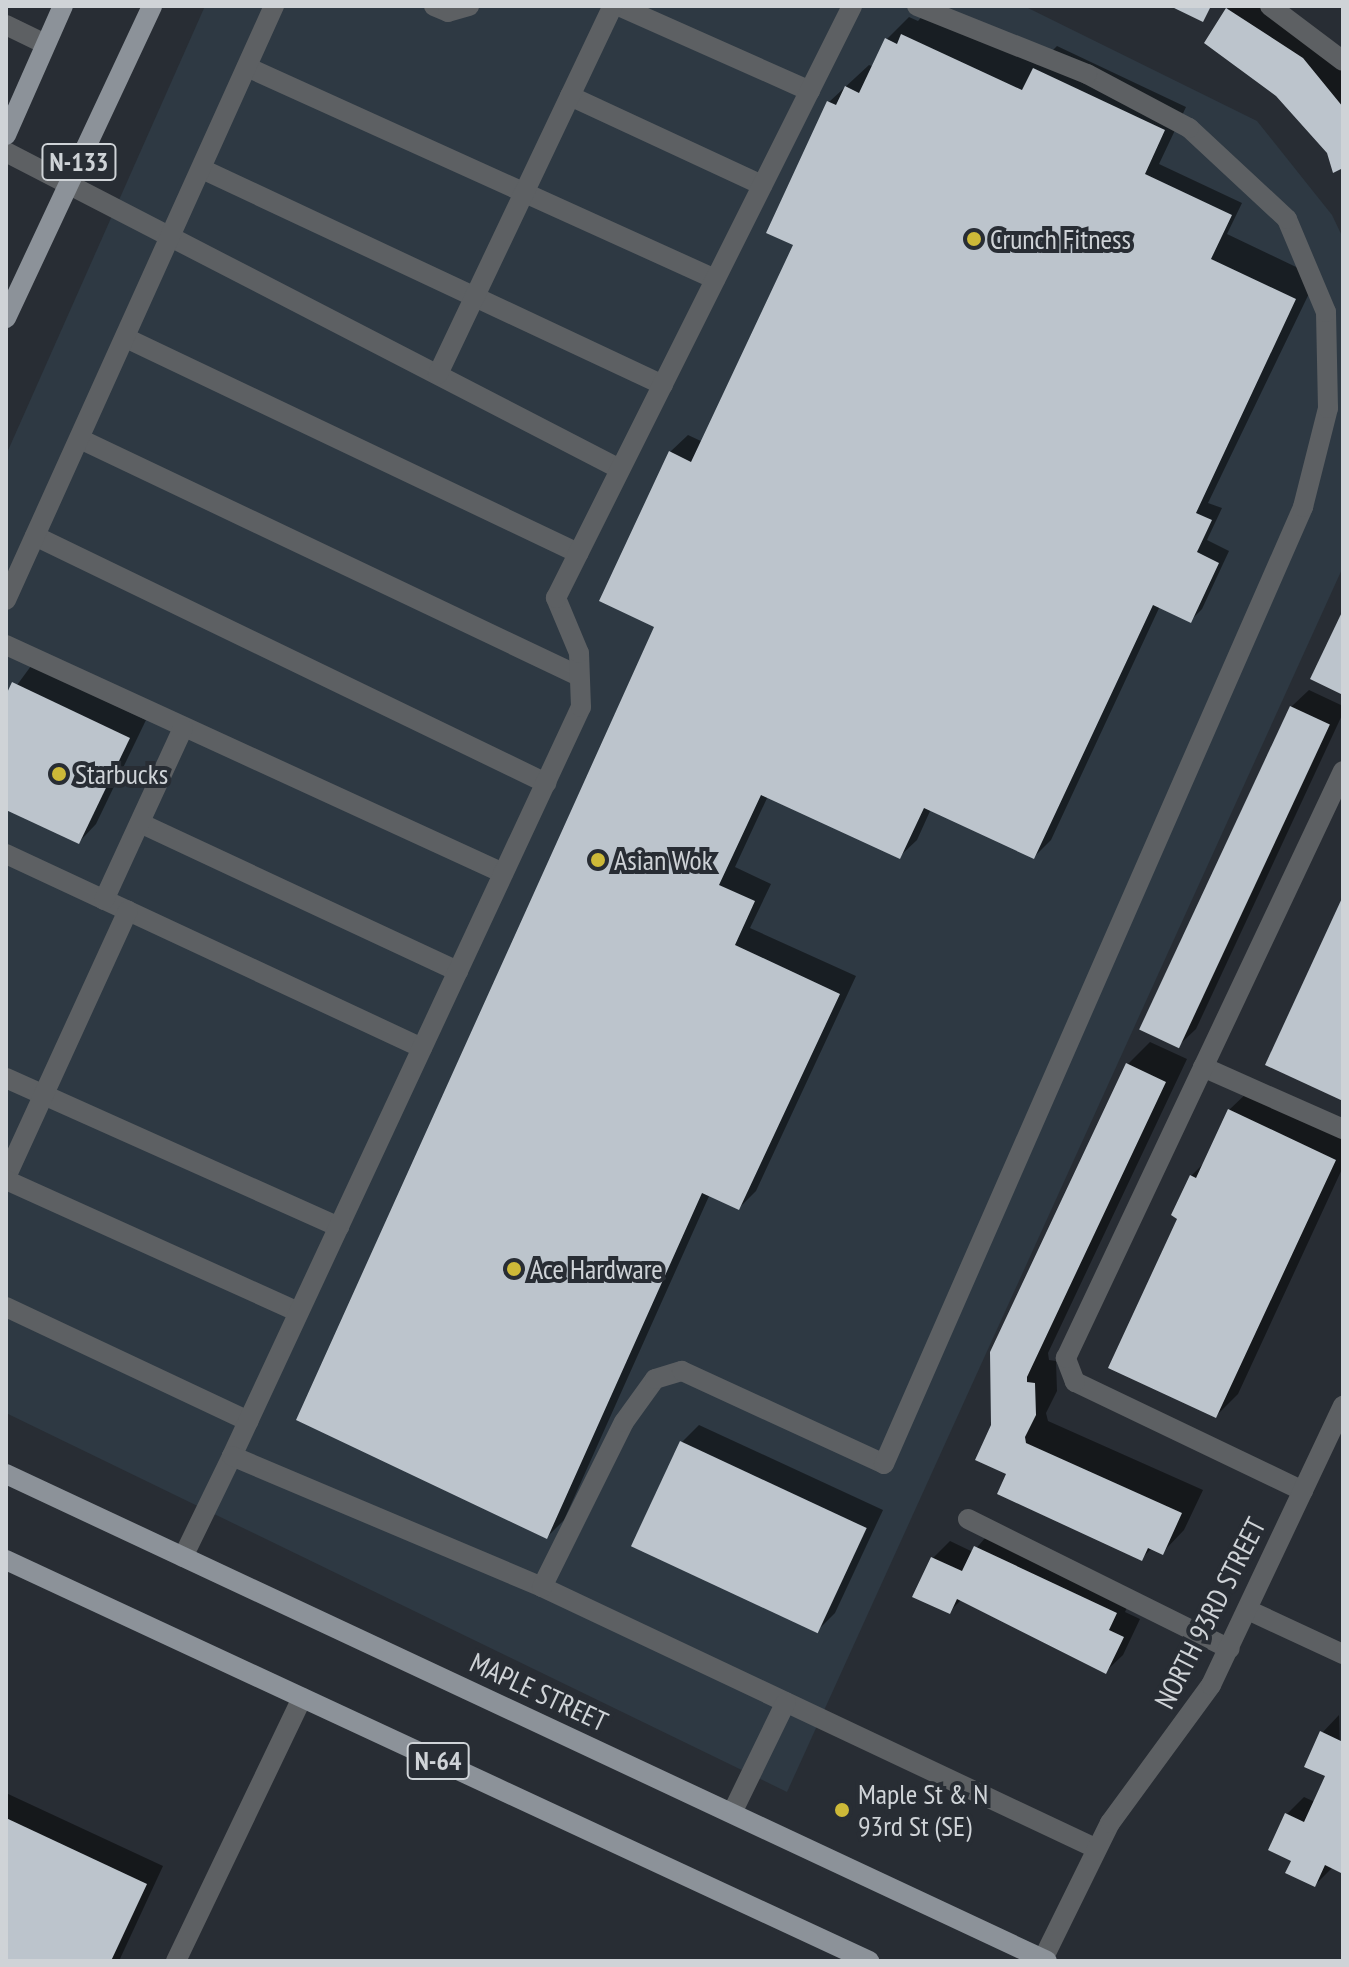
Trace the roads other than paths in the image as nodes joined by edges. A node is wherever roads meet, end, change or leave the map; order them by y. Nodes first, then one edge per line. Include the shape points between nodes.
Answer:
1 (63, 6) edge
2 (152, 6) edge
3 (274, 6) edge
4 (434, 6) edge
5 (469, 6) edge
6 (616, 6) edge
7 (852, 6) edge
8 (917, 6) edge
9 (1270, 6) edge
10 (6, 25) edge
11 (45, 44) junction
12 (1343, 61) edge
13 (247, 67) junction
14 (810, 91) junction
15 (570, 96) junction
16 (6, 135) edge
17 (6, 152) edge
18 (202, 169) junction
19 (70, 182) junction
20 (762, 185) junction
21 (525, 191) junction
22 (173, 236) junction
23 (715, 279) junction
24 (477, 294) junction
25 (6, 318) edge
26 (126, 338) junction
27 (438, 374) junction
28 (663, 385) junction
29 (80, 439) junction
30 (620, 469) junction
31 (35, 536) junction
32 (578, 553) junction
33 (6, 600) edge
34 (6, 645) edge
35 (579, 676) junction
36 (183, 728) junction
37 (1343, 771) edge
38 (546, 783) junction
39 (140, 823) junction
40 (6, 854) edge
41 (503, 873) junction
42 (104, 900) junction
43 (128, 911) junction
44 (458, 971) junction
45 (422, 1048) junction
46 (1203, 1067) junction
47 (6, 1078) edge
48 (44, 1094) junction
49 (1343, 1129) edge
50 (6, 1178) edge
51 (339, 1227) junction
52 (6, 1307) edge
53 (299, 1312) junction
54 (1343, 1406) edge
55 (248, 1421) junction
56 (232, 1456) junction
57 (6, 1474) edge
58 (1303, 1491) junction
59 (968, 1519) dead end
60 (183, 1557) junction
61 (6, 1560) edge
62 (542, 1587) junction
63 (1248, 1610) junction
64 (1230, 1649) junction
65 (1343, 1654) edge
66 (302, 1698) junction
67 (786, 1702) junction
68 (732, 1813) junction
69 (1095, 1848) junction
70 (1044, 1960) edge
71 (176, 1961) edge
72 (869, 1961) edge

1 - 11 main road, N-133
2 - 19 main road, N-133
3 - 13 street
4 - 5 street via 448,12
6 - 14 street
6 - 15 street
7 - 14 street
8 - 62 street via 1087,74 1189,128 1287,219 1326,312 1328,408 1303,507 884,1464 682,1371 655,1379 624,1422
9 - 12 street
10 - 11 street
11 - 16 main road, N-133
13 - 18 street
13 - 21 street
14 - 20 street
15 - 20 street
15 - 21 street
17 - 19 street
18 - 22 street
18 - 24 street
19 - 22 street
19 - 25 main road, N-133
20 - 23 street
21 - 23 street
21 - 24 street
22 - 26 street
22 - 27 street
23 - 28 street
24 - 27 street
24 - 28 street
26 - 29 street
26 - 32 street
27 - 30 street
28 - 30 street
29 - 31 street
29 - 35 street
30 - 32 street
31 - 33 street
31 - 38 street
32 - 35 street via 556,598 579,653
34 - 36 street
35 - 38 street via 581,707
36 - 39 street
36 - 41 street
37 - 46 street
38 - 41 street
39 - 42 street
39 - 44 street
40 - 42 street
41 - 44 street
42 - 43 street
43 - 45 street
43 - 48 street
44 - 45 street
45 - 51 street
46 - 49 street
46 - 58 street via 1066,1358 1075,1382
47 - 48 street
48 - 50 street
48 - 51 street
50 - 53 street
51 - 53 street
52 - 55 street
53 - 55 street
54 - 58 street, NORTH 93RD STREET
55 - 56 street
56 - 60 street
56 - 62 street
57 - 60 main road, MAPLE STREET
58 - 63 street, NORTH 93RD STREET
59 - 64 street
60 - 68 main road, MAPLE STREET
61 - 66 main road, N-64
62 - 67 street
63 - 64 street, NORTH 93RD STREET
63 - 65 street
64 - 69 street, NORTH 93RD STREET via 1195,1711
66 - 71 street
66 - 72 main road, N-64
67 - 68 street
67 - 69 street
68 - 70 main road, MAPLE STREET
69 - 70 street, NORTH 93RD STREET

